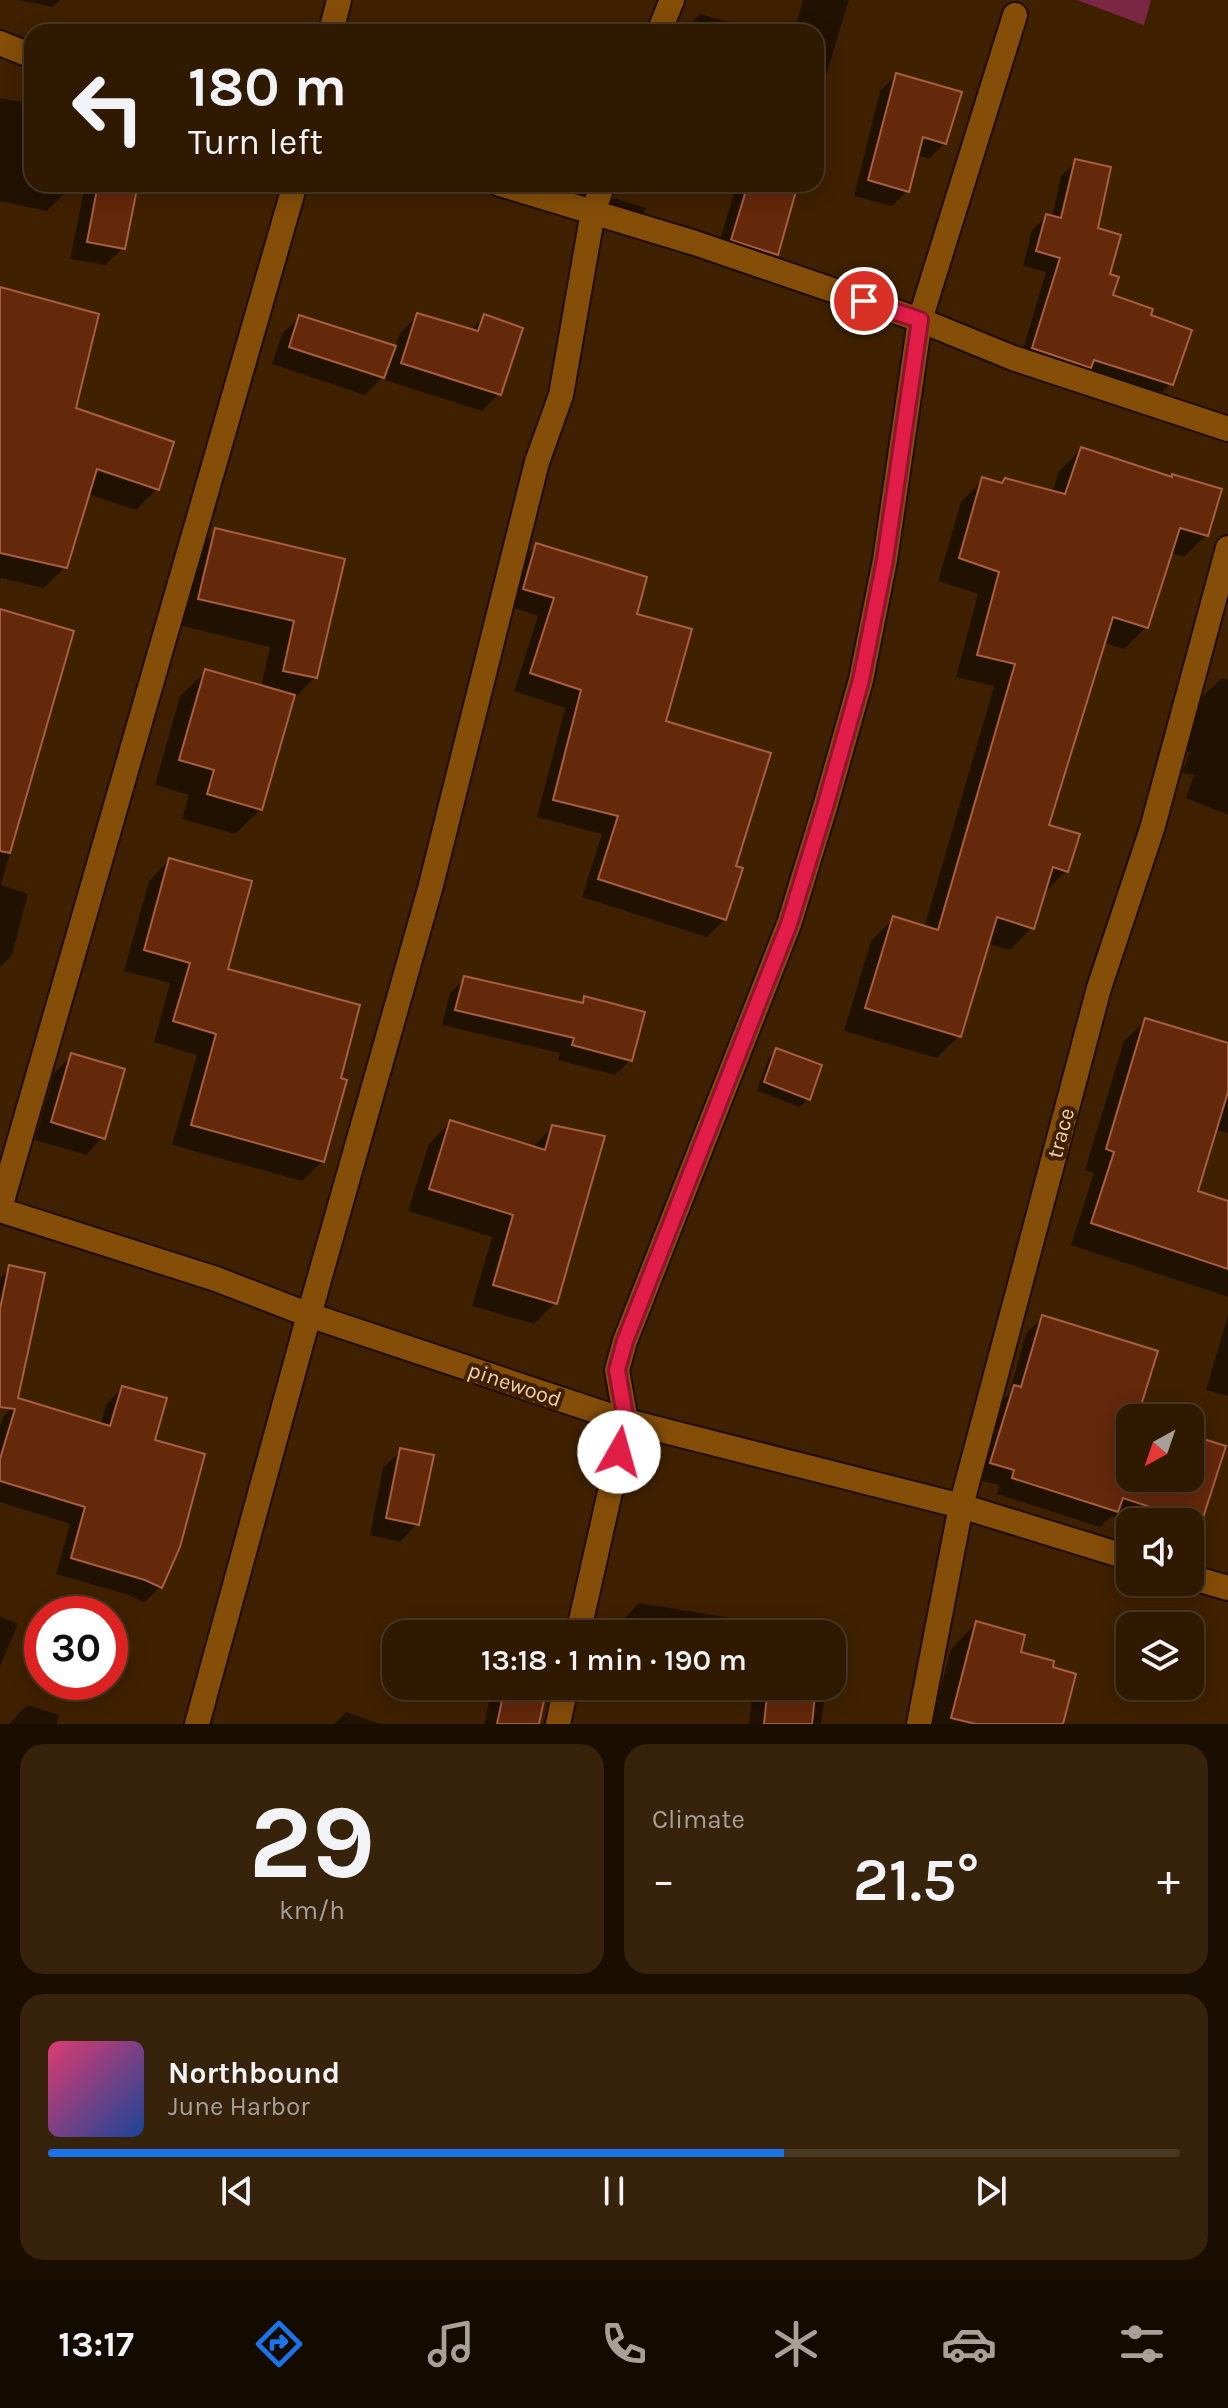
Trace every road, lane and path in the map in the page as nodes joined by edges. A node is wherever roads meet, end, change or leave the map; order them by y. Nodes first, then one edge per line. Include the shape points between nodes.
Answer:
1 (339, 0) edge
2 (672, 0) edge
3 (1015, 15) dead end
4 (333, 24) edge
5 (662, 24) edge
6 (0, 43) edge
7 (24, 53) edge
8 (293, 192) edge
9 (527, 192) edge
10 (600, 192) edge
11 (593, 212) junction
12 (920, 320) junction
13 (1228, 429) edge
14 (1228, 548) edge
15 (0, 1209) edge
16 (309, 1315) junction
17 (626, 1421) junction
18 (961, 1506) junction
19 (1116, 1554) edge
20 (1204, 1581) edge
21 (1228, 1588) edge
22 (581, 1620) edge
23 (563, 1700) edge
24 (197, 1724) edge
25 (558, 1724) edge
26 (919, 1724) edge

1 - 4 street
2 - 5 street
3 - 12 street
6 - 7 street
8 - 15 street
9 - 11 street
10 - 11 street
11 - 12 street
11 - 16 street via 561,395 537,462 430,889
12 - 13 street via 1013,358
12 - 17 street via 885,560 861,680 789,924 625,1341 617,1370
14 - 18 street, trace via 1152,829 1099,988
15 - 16 street, pinewood
16 - 17 street, pinewood
16 - 24 street
17 - 18 street, pinewood
17 - 22 street
18 - 19 street, pinewood
18 - 26 street, trace
20 - 21 street
23 - 25 street

